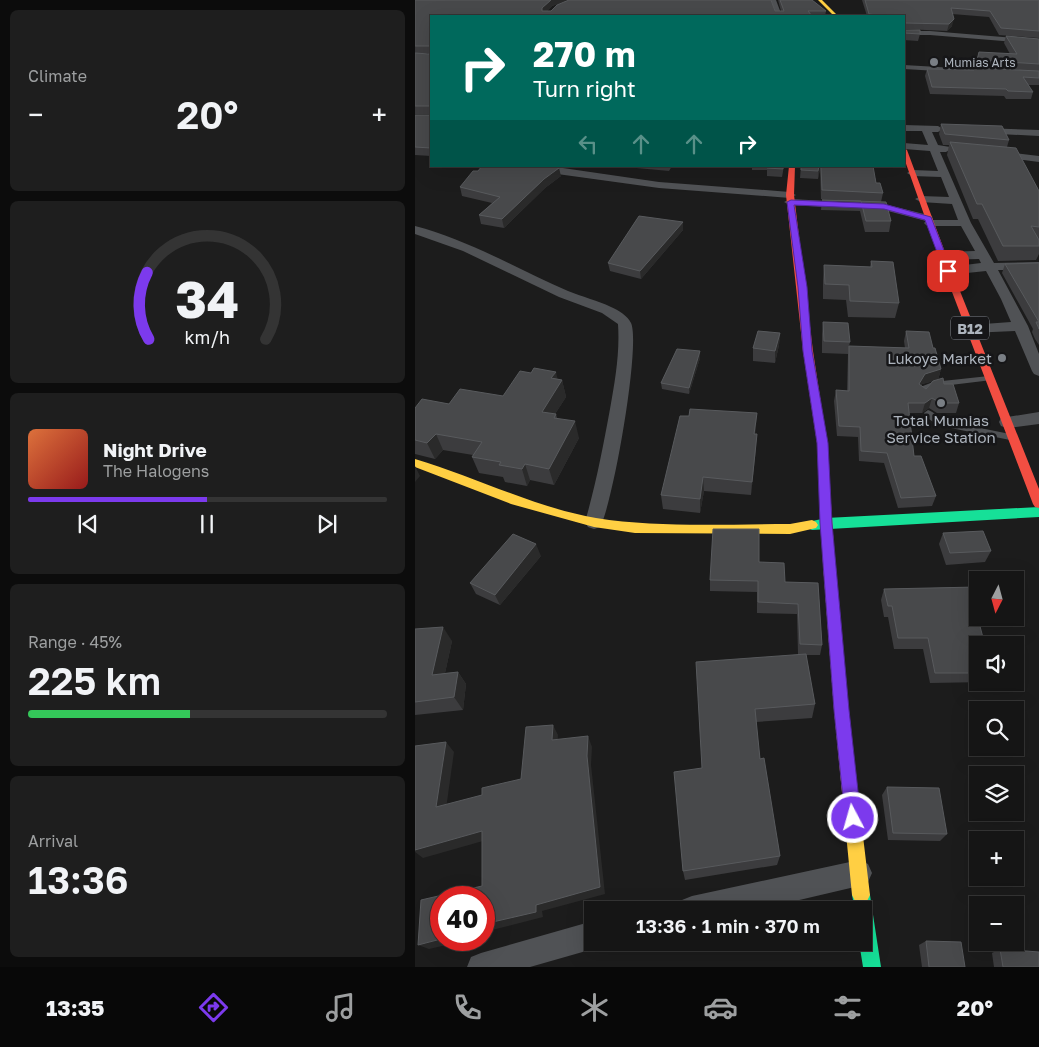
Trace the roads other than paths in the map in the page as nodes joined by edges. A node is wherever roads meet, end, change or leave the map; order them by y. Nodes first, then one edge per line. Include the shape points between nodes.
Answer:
1 (773, 0) edge
2 (820, 0) edge
3 (779, 15) edge
4 (835, 15) edge
5 (905, 33) edge
6 (1039, 42) edge
7 (905, 67) edge
8 (1039, 75) edge
9 (905, 128) edge
10 (927, 129) junction
11 (952, 130) edge
12 (970, 130) edge
13 (1039, 133) edge
14 (905, 146) edge
15 (935, 148) junction
16 (954, 150) edge
17 (905, 153) edge
18 (987, 153) edge
19 (1039, 159) edge
20 (542, 167) edge
21 (792, 167) edge
22 (912, 173) junction
23 (945, 174) junction
24 (790, 199) junction
25 (921, 199) junction
26 (955, 201) junction
27 (929, 221) junction
28 (965, 224) junction
29 (415, 230) edge
30 (982, 255) junction
31 (942, 256) junction
32 (1039, 266) edge
33 (989, 267) junction
34 (948, 271) junction
35 (1021, 326) junction
36 (970, 329) junction
37 (1039, 371) edge
38 (989, 378) junction
39 (922, 394) edge
40 (927, 413) edge
41 (1039, 418) edge
42 (1010, 429) junction
43 (415, 463) edge
44 (1039, 504) edge
45 (1039, 512) edge
46 (594, 522) junction
47 (826, 523) junction
48 (859, 873) junction
49 (736, 901) edge
50 (584, 937) edge
51 (481, 967) edge
52 (872, 967) edge

1 - 3 street
2 - 4 main road
5 - 6 street
7 - 8 street
9 - 10 street
10 - 11 street
10 - 15 street
12 - 13 street
14 - 15 street
15 - 16 street
15 - 23 street
17 - 22 main road, B12
18 - 19 street
20 - 24 street via 622,181
21 - 24 main road
22 - 23 street
22 - 25 main road, B12
23 - 26 street
24 - 27 street via 884,206
24 - 47 main road via 807,351 822,443
25 - 26 street
25 - 27 main road, B12
26 - 28 street
27 - 28 street
27 - 31 main road, B12
28 - 30 street
29 - 46 street via 467,248 564,294 607,310 625,324 622,384 608,471
30 - 31 street
30 - 33 street
31 - 34 main road, B12
32 - 33 street
33 - 34 street
33 - 35 street
34 - 36 main road, B12
35 - 36 street
35 - 37 street
36 - 38 main road, B12
38 - 39 lane via 933,385
38 - 42 main road, B12
40 - 42 lane via 943,424
41 - 42 street
42 - 44 main road, B12
43 - 46 main road via 515,501
45 - 47 main road
46 - 47 main road via 635,528 722,529 790,529
47 - 48 main road via 841,710
48 - 49 street
48 - 52 main road
50 - 51 street

